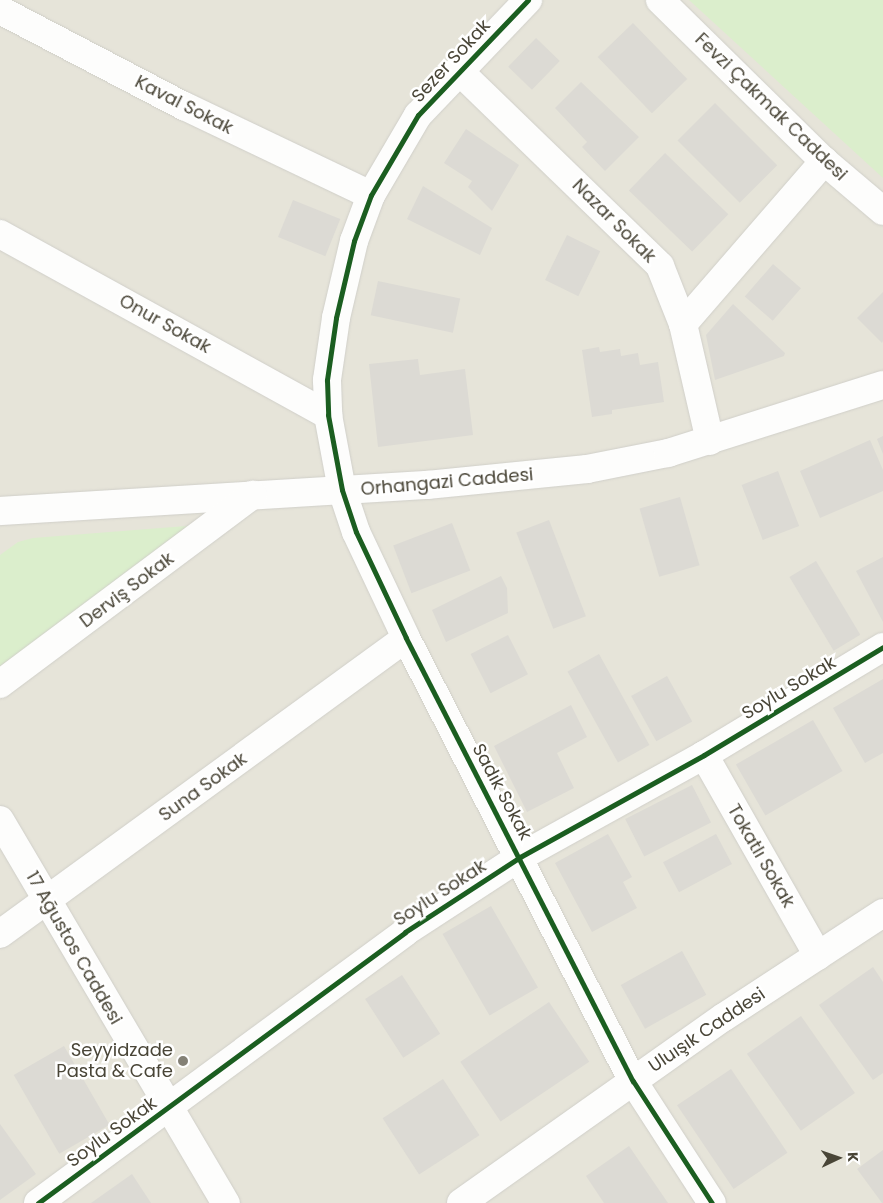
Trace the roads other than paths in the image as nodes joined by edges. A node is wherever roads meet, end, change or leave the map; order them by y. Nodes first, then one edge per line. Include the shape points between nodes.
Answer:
1 (528, 0) edge
2 (660, 0) edge
3 (0, 10) edge
4 (458, 70) junction
5 (824, 161) junction
6 (371, 195) junction
7 (883, 211) edge
8 (0, 234) edge
9 (682, 324) junction
10 (883, 385) edge
11 (328, 415) junction
12 (710, 441) junction
13 (342, 490) junction
14 (253, 495) junction
15 (13, 510) edge
16 (0, 530) edge
17 (406, 638) junction
18 (883, 647) edge
19 (0, 684) edge
20 (704, 756) junction
21 (0, 820) edge
22 (520, 857) junction
23 (47, 902) junction
24 (883, 913) edge
25 (0, 934) edge
26 (818, 956) junction
27 (633, 1081) junction
28 (168, 1108) junction
29 (38, 1203) edge
30 (226, 1203) edge
31 (461, 1203) edge
32 (712, 1203) edge

1 - 4 street, Sezer Sokak
2 - 5 street, Fevzi Çakmak Caddesi
3 - 6 street, Kaval Sokak via 184,106
4 - 6 street, Sezer Sokak via 418,115
4 - 9 street, Nazar Sokak via 660,266
5 - 7 street, Fevzi Çakmak Caddesi
5 - 9 street
6 - 11 street, Sezer Sokak via 354,240 336,318 327,380
8 - 11 street, Onur Sokak
9 - 12 street, Nazar Sokak
10 - 12 street, Orhangazi Caddesi
11 - 13 street, Sezer Sokak
12 - 13 street, Orhangazi Caddesi via 587,469
13 - 14 street, Orhangazi Caddesi
13 - 17 street, Sadık Sokak via 356,532
14 - 15 street, Orhangazi Caddesi
14 - 19 street, Derviş Sokak
15 - 16 street
17 - 22 street, Sadık Sokak
17 - 23 street, Suna Sokak
18 - 20 street, Soylu Sokak
20 - 22 street, Soylu Sokak
20 - 26 street, Tokatlı Sokak
21 - 23 street, 17 Ağustos Caddesi
22 - 27 street, Sadık Sokak
22 - 28 street, Soylu Sokak via 405,932
23 - 25 street, Suna Sokak
23 - 28 street, 17 Ağustos Caddesi
24 - 26 street, Uluışık Caddesi
26 - 27 street, Uluışık Caddesi
27 - 31 street, Uluışık Caddesi
27 - 32 street, Sadık Sokak
28 - 29 street, Soylu Sokak
28 - 30 street, 17 Ağustos Caddesi

